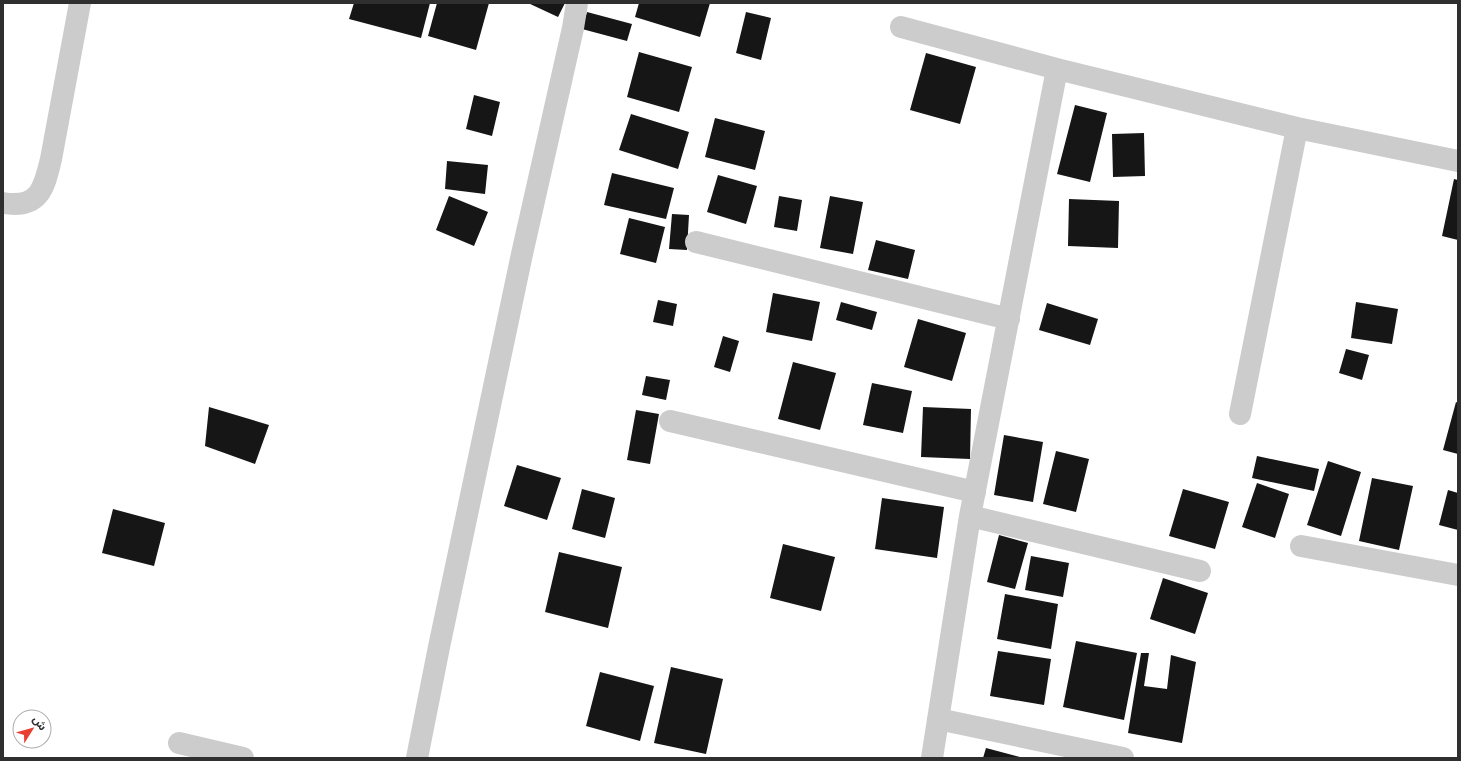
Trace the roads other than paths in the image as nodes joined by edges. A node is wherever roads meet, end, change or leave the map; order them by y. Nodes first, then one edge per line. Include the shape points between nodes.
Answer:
1 (80, 3) edge
2 (577, 3) edge
3 (901, 27) dead end
4 (1057, 69) junction
5 (1297, 128) junction
6 (1458, 161) edge
7 (3, 203) edge
8 (696, 242) dead end
9 (1009, 319) junction
10 (1240, 414) dead end
11 (670, 421) dead end
12 (975, 492) junction
13 (970, 516) junction
14 (1301, 546) dead end
15 (1200, 571) dead end
16 (1458, 575) edge
17 (938, 719) junction
18 (179, 744) dead end
19 (244, 758) edge
20 (417, 758) edge
21 (932, 758) edge
22 (1123, 758) edge

1 - 7 street via 45,182 36,197 24,204
2 - 20 street
3 - 4 street
4 - 5 street
4 - 9 street
5 - 6 street
5 - 10 street
8 - 9 street
9 - 12 street
11 - 12 street
12 - 13 street
13 - 15 street
13 - 17 street
14 - 16 street
17 - 21 street
17 - 22 street
18 - 19 street

